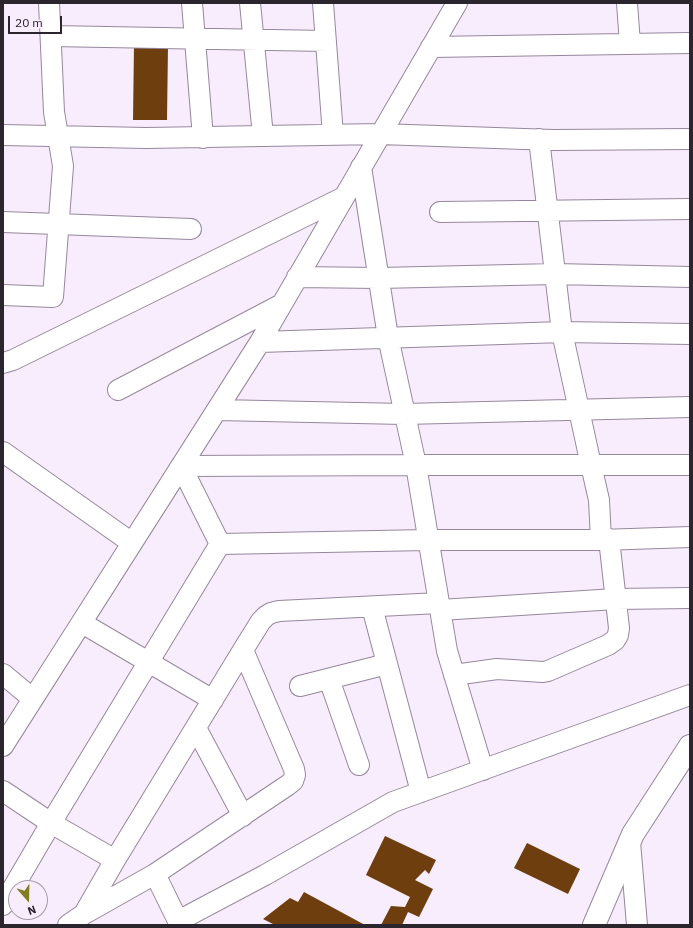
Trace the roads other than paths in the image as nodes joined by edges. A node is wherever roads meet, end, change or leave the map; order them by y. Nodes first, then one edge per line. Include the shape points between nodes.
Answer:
1 (49, 3) edge
2 (192, 3) edge
3 (250, 3) edge
4 (323, 3) edge
5 (456, 3) edge
6 (627, 3) edge
7 (50, 36) junction
8 (195, 38) junction
9 (253, 39) junction
10 (326, 41) junction
11 (690, 43) edge
12 (630, 44) junction
13 (431, 47) junction
14 (380, 134) junction
15 (333, 135) junction
16 (3, 136) edge
17 (263, 136) junction
18 (58, 137) junction
19 (203, 138) junction
20 (539, 139) junction
21 (690, 140) edge
22 (362, 167) junction
23 (344, 196) junction
24 (690, 209) edge
25 (548, 211) junction
26 (440, 212) dead end
27 (3, 222) edge
28 (58, 224) junction
29 (191, 229) dead end
30 (555, 274) junction
31 (298, 277) junction
32 (690, 277) edge
33 (379, 278) junction
34 (3, 295) edge
35 (282, 304) junction
36 (562, 332) junction
37 (690, 334) edge
38 (388, 337) junction
39 (260, 342) junction
40 (3, 363) edge
41 (118, 390) dead end
42 (690, 407) edge
43 (217, 410) junction
44 (580, 410) junction
45 (404, 414) junction
46 (3, 452) edge
47 (416, 465) junction
48 (591, 465) junction
49 (690, 465) edge
50 (181, 466) junction
51 (690, 537) edge
52 (605, 539) junction
53 (428, 540) junction
54 (132, 543) junction
55 (220, 544) junction
56 (690, 598) edge
57 (616, 599) junction
58 (440, 606) junction
59 (372, 607) junction
60 (82, 623) junction
61 (243, 650) junction
62 (149, 662) junction
63 (387, 664) junction
64 (3, 674) edge
65 (454, 675) junction
66 (329, 679) junction
67 (300, 686) dead end
68 (690, 695) edge
69 (33, 699) junction
70 (213, 700) junction
71 (196, 728) junction
72 (3, 746) edge
73 (690, 746) edge
74 (359, 765) dead end
75 (483, 770) junction
76 (3, 791) edge
77 (421, 792) junction
78 (242, 816) junction
79 (51, 823) junction
80 (630, 842) junction
81 (116, 860) junction
82 (155, 874) junction
83 (3, 905) edge
84 (84, 914) junction
85 (175, 923) edge
86 (68, 925) edge
87 (594, 925) edge
88 (637, 925) edge

1 - 7 street
2 - 8 street
3 - 9 street
4 - 10 street
5 - 13 street
6 - 12 street
7 - 8 street
7 - 18 street via 54,112
8 - 9 street
8 - 19 street
9 - 10 street
9 - 17 street
10 - 15 street
11 - 12 street
12 - 13 street
13 - 14 street
14 - 15 street
14 - 20 street
14 - 22 street
15 - 17 street
16 - 18 street
17 - 19 street
18 - 19 street
18 - 28 street via 62,166
20 - 21 street
20 - 25 street
22 - 23 street
22 - 33 street
23 - 31 street
23 - 40 street
24 - 25 street
25 - 26 street
25 - 30 street
27 - 28 street
28 - 29 street
28 - 34 street via 53,296
30 - 32 street
30 - 33 street
30 - 36 street
31 - 33 street
31 - 35 street
33 - 38 street
35 - 39 street
35 - 41 street
36 - 37 street
36 - 38 street
36 - 44 street
38 - 39 street
38 - 45 street
39 - 43 street
42 - 44 street
43 - 45 street
43 - 50 street
44 - 45 street
44 - 48 street
45 - 47 street
46 - 54 street
47 - 48 street
47 - 50 street
47 - 53 street
48 - 49 street
48 - 52 street
50 - 54 street
50 - 55 street
51 - 52 street
52 - 53 street
52 - 57 street
53 - 55 street
53 - 58 street
54 - 60 street
55 - 62 street
56 - 57 street
57 - 58 street
57 - 65 street via 618,635 608,645 543,672 497,669
58 - 59 street
58 - 65 street via 447,651
59 - 61 street via 271,613 261,621
59 - 63 street
60 - 62 street
60 - 69 street
61 - 70 street
61 - 78 street via 295,775 288,786
62 - 70 street
62 - 79 street
63 - 66 street
63 - 77 street
64 - 69 street
65 - 75 street
66 - 67 street
66 - 74 street
68 - 75 street
69 - 72 street
70 - 71 street
71 - 78 street
71 - 81 street
73 - 80 street
75 - 77 street
76 - 79 street
77 - 85 street via 393,802
78 - 82 street
79 - 81 street
79 - 83 street
80 - 87 street
80 - 88 street
81 - 84 street
82 - 84 street
82 - 85 street
84 - 86 street

